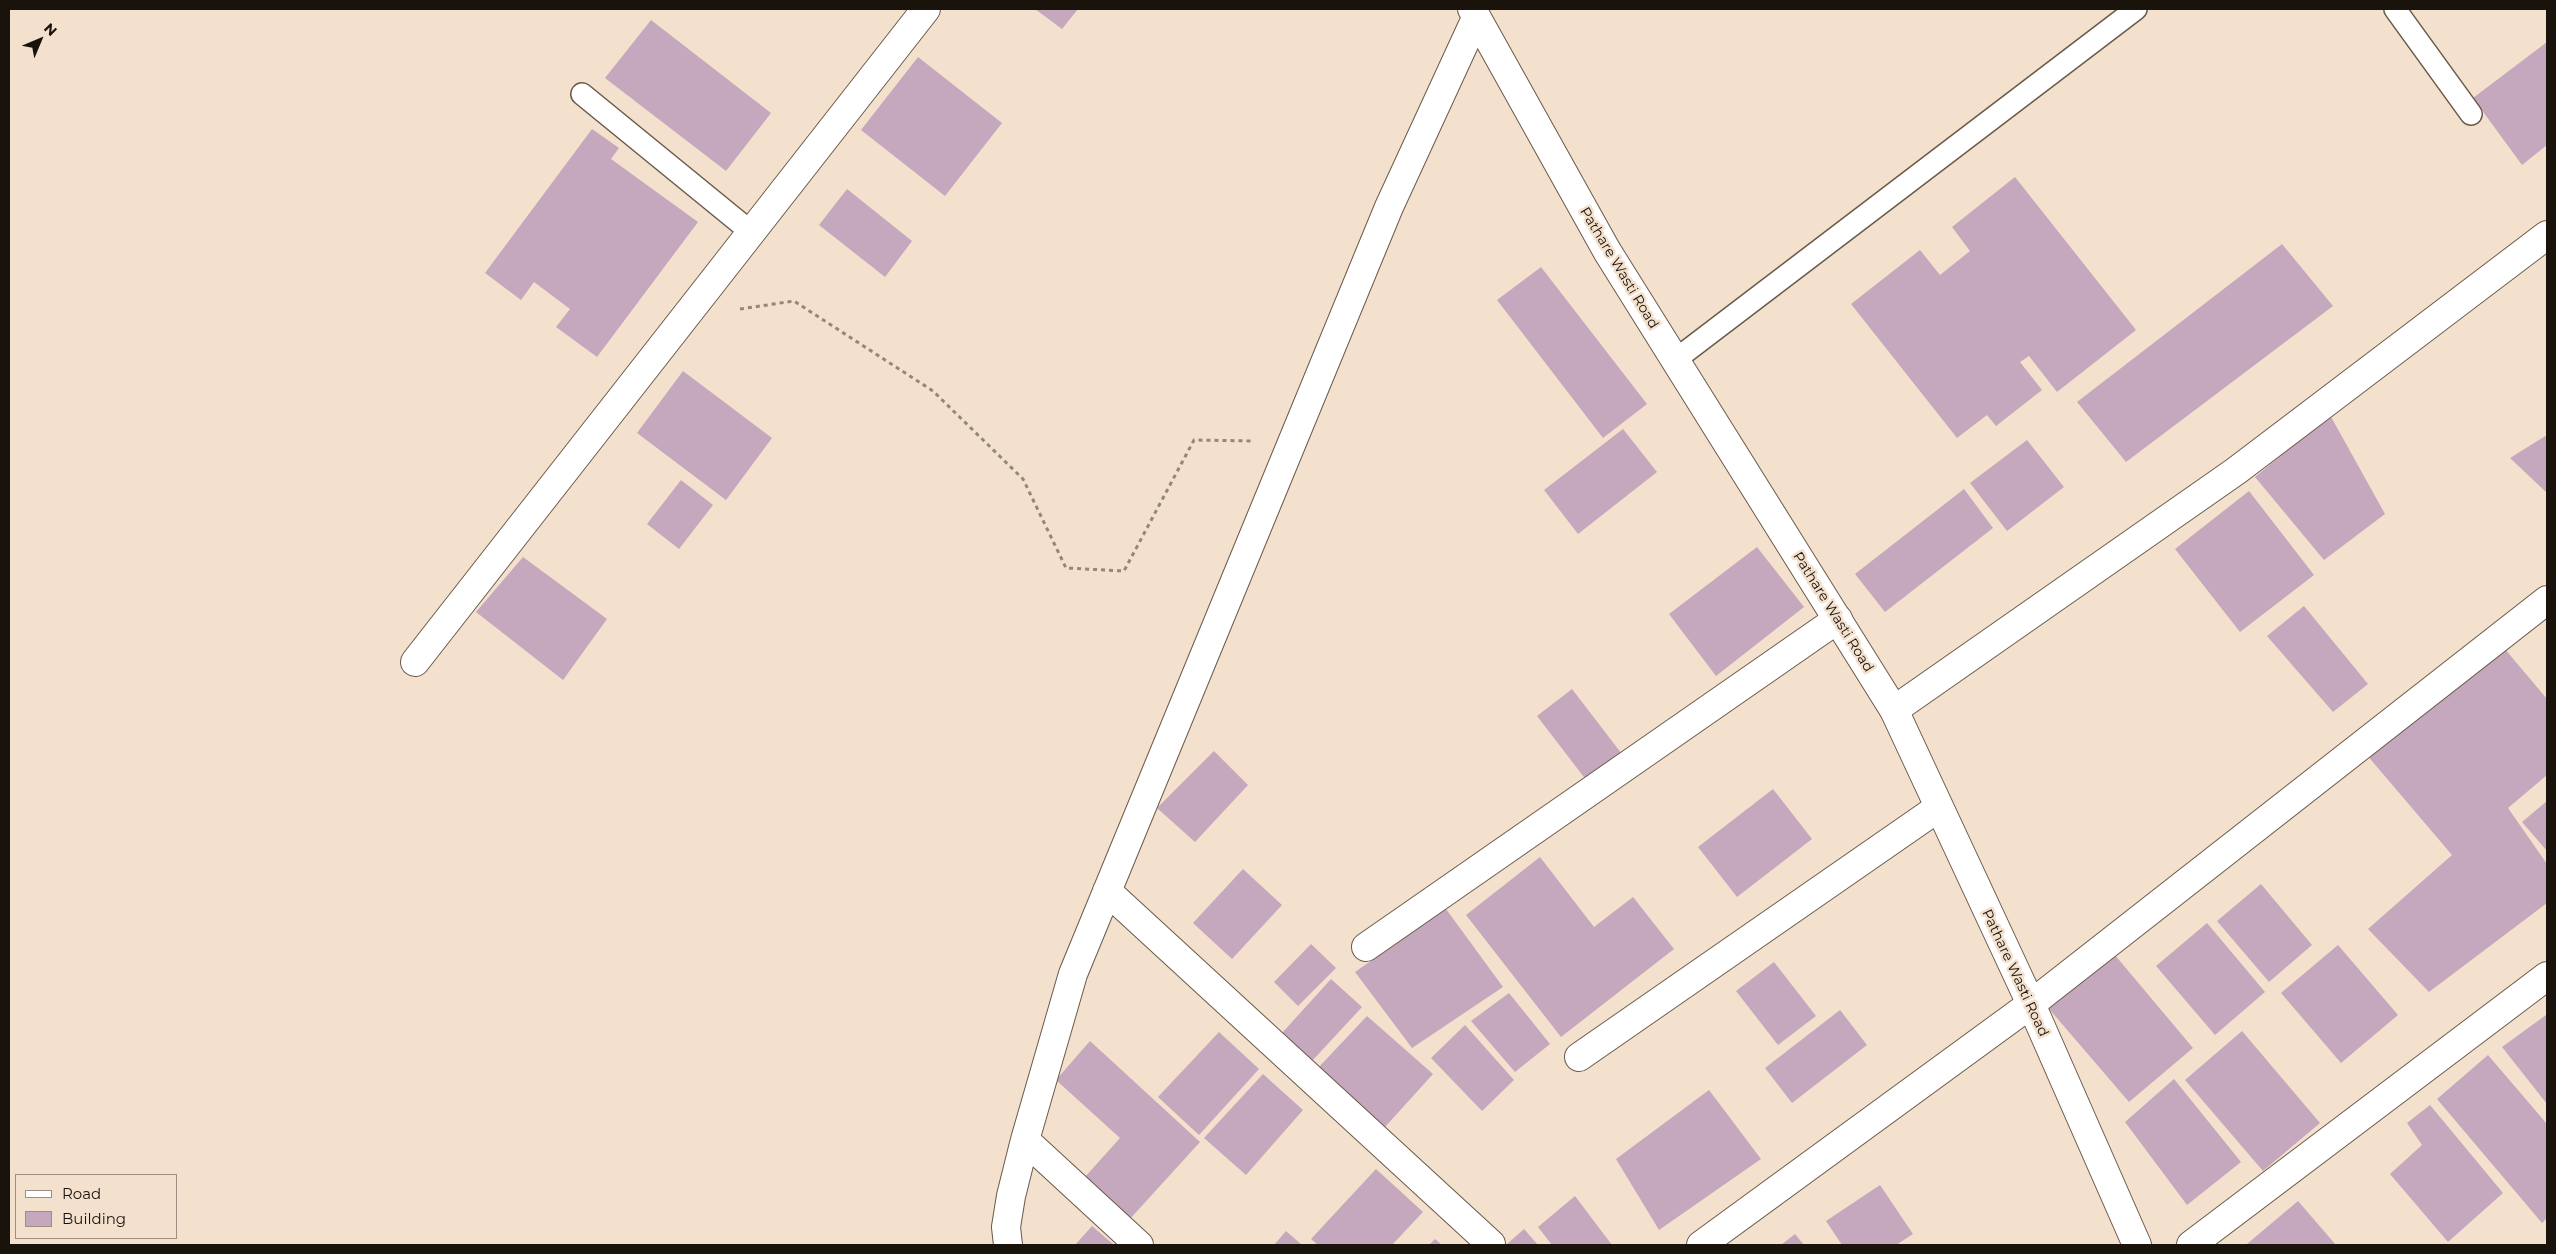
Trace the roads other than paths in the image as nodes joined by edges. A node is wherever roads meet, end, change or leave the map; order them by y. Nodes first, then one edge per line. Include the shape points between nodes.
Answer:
1 (926, 9) edge
2 (2136, 9) edge
3 (2395, 9) edge
4 (1474, 13) edge
5 (582, 94) dead end
6 (2471, 114) dead end
7 (751, 232) junction
8 (2547, 235) edge
9 (1675, 360) junction
10 (2547, 600) edge
11 (1838, 619) junction
12 (415, 662) dead end
13 (1894, 710) junction
14 (1938, 808) junction
15 (1107, 890) junction
16 (1366, 948) dead end
17 (2547, 976) edge
18 (2030, 1004) junction
19 (1579, 1057) dead end
20 (1025, 1140) junction
21 (1491, 1244) edge
22 (1008, 1245) edge
23 (1138, 1245) edge
24 (1700, 1245) edge
25 (2137, 1245) edge
26 (2190, 1245) edge

1 - 7 street
2 - 9 lane
3 - 6 lane
4 - 9 street, Pathare Wasti Road via 1607,251
4 - 15 street via 1389,207
5 - 7 lane
7 - 12 street
8 - 13 street via 2236,471
9 - 11 street, Pathare Wasti Road
10 - 18 street
11 - 13 street, Pathare Wasti Road
11 - 16 street
13 - 14 street, Pathare Wasti Road
14 - 18 street, Pathare Wasti Road
14 - 19 street
15 - 20 street via 1073,974
15 - 21 street
17 - 26 street
18 - 24 street
18 - 25 street, Pathare Wasti Road
20 - 22 street via 1011,1196 1006,1227
20 - 23 street

